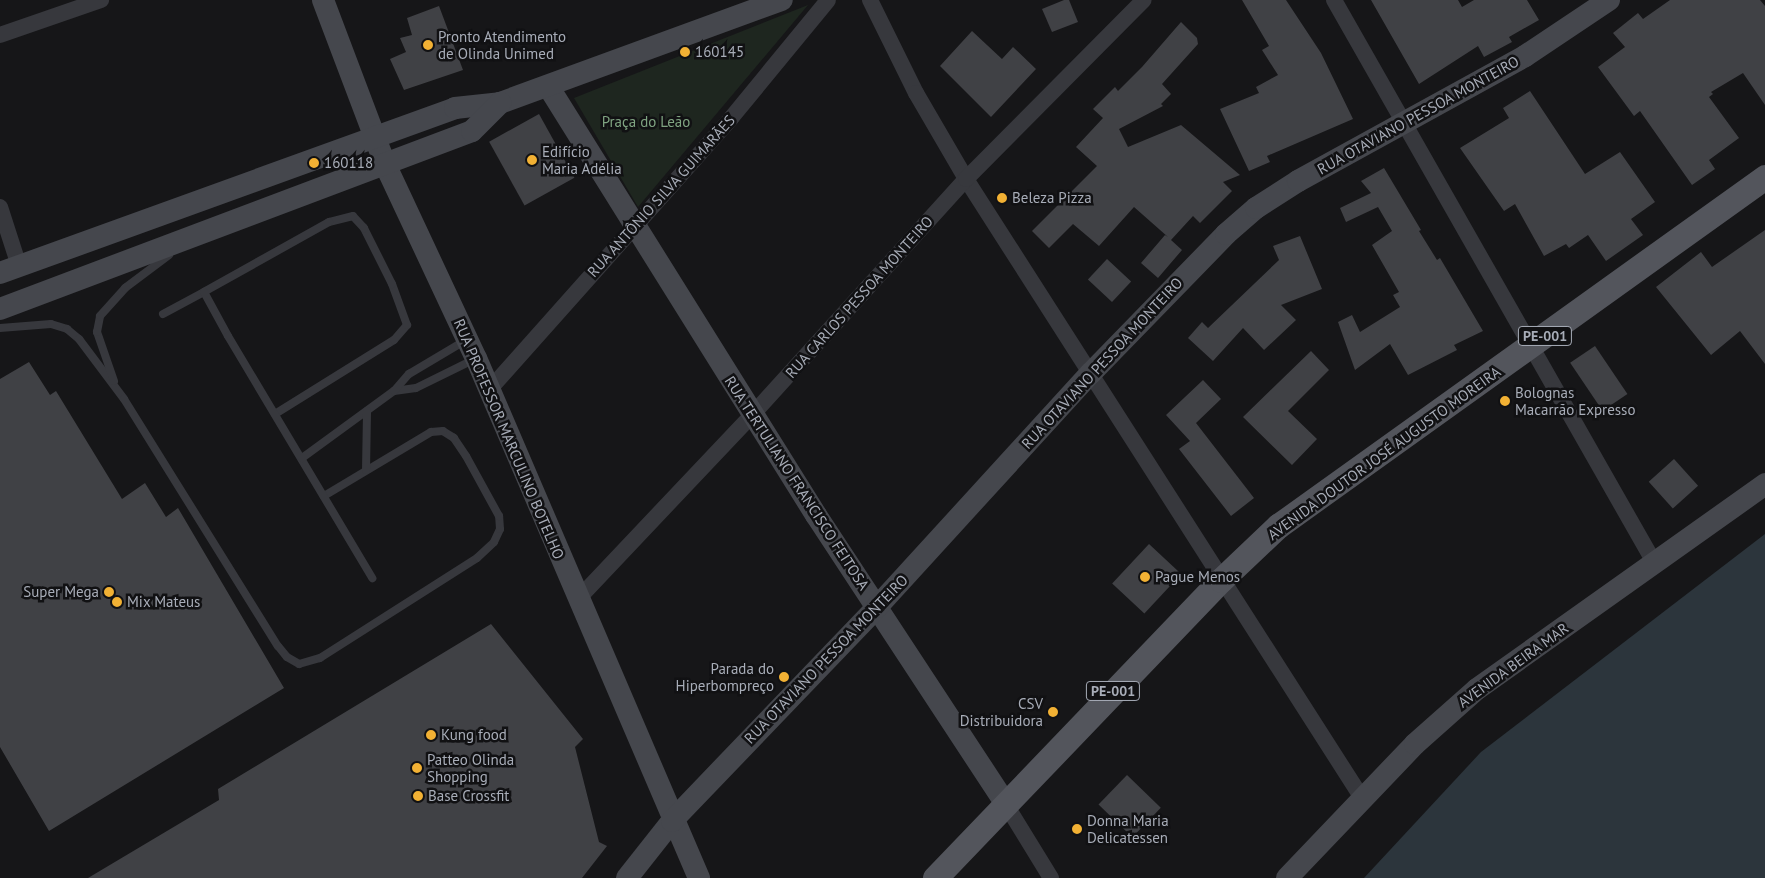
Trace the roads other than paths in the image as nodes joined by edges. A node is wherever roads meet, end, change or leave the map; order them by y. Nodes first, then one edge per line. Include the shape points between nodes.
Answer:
1 (101, 0) edge
2 (323, 0) edge
3 (782, 0) edge
4 (828, 0) edge
5 (870, 0) edge
6 (1144, 0) edge
7 (1334, 0) edge
8 (1609, 0) edge
9 (0, 35) edge
10 (548, 86) junction
11 (500, 103) junction
12 (1404, 123) junction
13 (374, 137) junction
14 (384, 164) junction
15 (1765, 177) edge
16 (966, 179) junction
17 (0, 207) edge
18 (636, 224) junction
19 (199, 234) junction
20 (10, 270) edge
21 (204, 292) junction
22 (0, 309) edge
23 (163, 314) dead end
24 (0, 328) edge
25 (1531, 347) junction
26 (472, 349) junction
27 (1091, 373) junction
28 (116, 387) junction
29 (489, 390) junction
30 (394, 391) junction
31 (367, 411) junction
32 (275, 414) junction
33 (752, 415) junction
34 (302, 458) junction
35 (366, 470) junction
36 (1765, 484) edge
37 (324, 496) junction
38 (1654, 564) junction
39 (372, 578) dead end
40 (1221, 580) junction
41 (578, 599) junction
42 (877, 607) junction
43 (1362, 798) junction
44 (1004, 803) junction
45 (672, 821) junction
46 (627, 878) edge
47 (699, 878) edge
48 (934, 878) edge
49 (1051, 878) edge
50 (1287, 878) edge

1 - 9 street
2 - 13 street, RUA PROFESSOR MARCULINO BOTELHO
3 - 10 street
4 - 18 street, RUA ANTÔNIO SILVA GUIMARÃES via 732,116
5 - 16 street via 916,93
6 - 16 street, RUA CARLOS PESSOA MONTEIRO
7 - 12 street
8 - 12 street, RUA OTAVIANO PESSOA MONTEIRO via 1525,56
10 - 11 street
10 - 18 street, RUA TERTULIANO FRANCISCO FEITOSA
11 - 13 street via 455,108
11 - 14 street via 472,131
12 - 25 street
12 - 27 street, RUA OTAVIANO PESSOA MONTEIRO via 1256,208 1226,234
13 - 14 street, RUA PROFESSOR MARCULINO BOTELHO
13 - 20 street
14 - 19 street
14 - 26 street, RUA PROFESSOR MARCULINO BOTELHO
15 - 25 main road, AVENIDA DOUTOR JOSÉ AUGUSTO MOREIRA / PE-001
16 - 27 street
16 - 33 street, RUA CARLOS PESSOA MONTEIRO
17 - 20 street
18 - 29 street, RUA ANTÔNIO SILVA GUIMARÃES
18 - 33 street, RUA TERTULIANO FRANCISCO FEITOSA
19 - 22 street
19 - 28 lane via 125,288 100,316 97,332
21 - 23 lane
21 - 32 lane
21 - 32 lane via 338,217 352,216 364,228 405,313 405,328 382,348
24 - 28 lane via 51,324 67,329 79,339
25 - 38 street
25 - 40 main road, AVENIDA DOUTOR JOSÉ AUGUSTO MOREIRA / PE-001 via 1278,526
26 - 29 street, RUA PROFESSOR MARCULINO BOTELHO
26 - 30 lane via 410,374
26 - 30 lane via 416,388
27 - 40 street
27 - 42 street, RUA OTAVIANO PESSOA MONTEIRO
28 - 35 lane via 278,646 299,664 320,658 477,558 498,536 500,522 492,502 457,442 443,431 431,432
29 - 41 street, RUA PROFESSOR MARCULINO BOTELHO
30 - 31 lane
31 - 34 lane
31 - 35 lane
32 - 34 lane
33 - 41 street, RUA CARLOS PESSOA MONTEIRO
33 - 42 street, RUA TERTULIANO FRANCISCO FEITOSA
34 - 37 lane
35 - 37 lane
36 - 38 street, AVENIDA BEIRA MAR
37 - 39 lane
38 - 43 street, AVENIDA BEIRA MAR via 1477,689
40 - 43 street
40 - 44 main road, AVENIDA DOUTOR JOSÉ AUGUSTO MOREIRA / PE-001
41 - 45 street, RUA PROFESSOR MARCULINO BOTELHO
42 - 44 street, RUA TERTULIANO FRANCISCO FEITOSA
42 - 45 street, RUA OTAVIANO PESSOA MONTEIRO
43 - 50 street, AVENIDA BEIRA MAR
44 - 48 main road, AVENIDA DOUTOR JOSÉ AUGUSTO MOREIRA / PE-001
44 - 49 street, RUA TERTULIANO FRANCISCO FEITOSA
45 - 46 street, RUA OTAVIANO PESSOA MONTEIRO
45 - 47 street, RUA PROFESSOR MARCULINO BOTELHO

